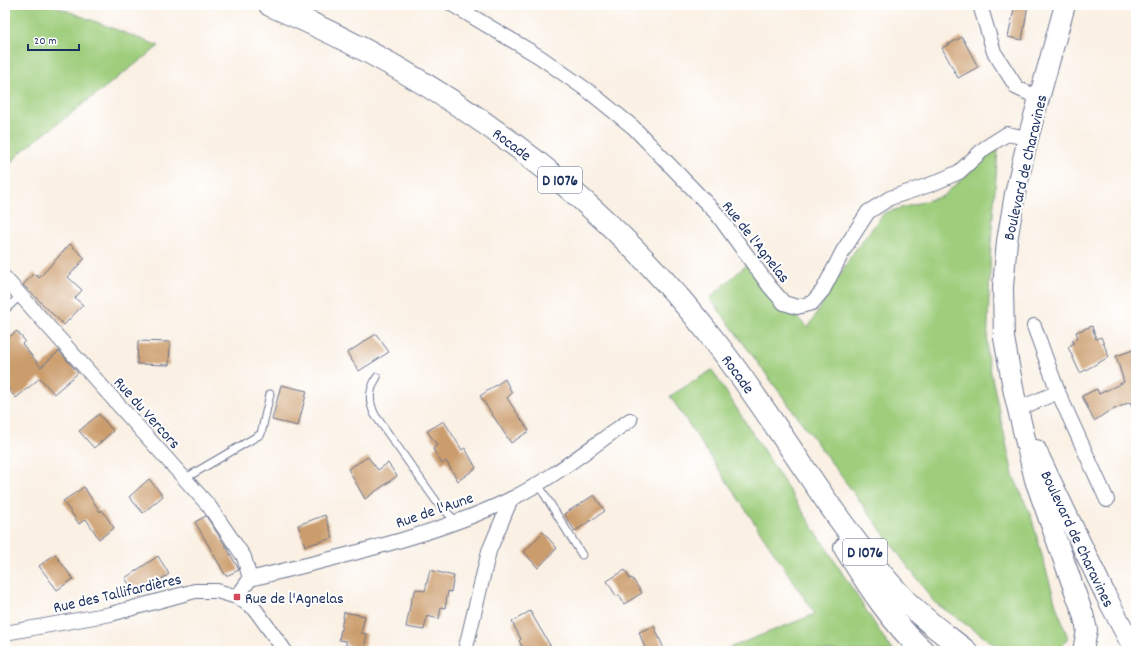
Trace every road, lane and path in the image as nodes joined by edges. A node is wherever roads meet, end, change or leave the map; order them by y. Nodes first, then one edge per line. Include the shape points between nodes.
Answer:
1 (270, 5) edge
2 (453, 5) edge
3 (980, 5) edge
4 (1064, 5) edge
5 (1039, 98) junction
6 (1028, 138) junction
7 (11, 287) edge
8 (5, 310) edge
9 (1034, 326) dead end
10 (377, 377) dead end
11 (1058, 392) junction
12 (270, 394) dead end
13 (1021, 417) junction
14 (630, 420) dead end
15 (782, 437) junction
16 (184, 478) junction
17 (538, 484) junction
18 (511, 499) junction
19 (1107, 500) dead end
20 (456, 521) junction
21 (582, 555) dead end
22 (250, 579) junction
23 (237, 597) junction
24 (5, 633) edge
25 (1136, 649) edge
26 (285, 651) edge
27 (466, 651) edge
28 (923, 651) edge
29 (966, 651) edge
30 (1083, 651) edge

1 - 15 main road, Rocade / D 1076 via 352,42 399,67 461,106 561,181 613,228 680,298 718,344
2 - 6 street, Rue de l'Agnelas via 540,57 633,127 717,214 784,303 797,307 812,303 823,290 843,251 868,212 890,198 959,172 985,148 1007,134
3 - 5 street via 994,52 1017,88
4 - 5 main road, Boulevard de Charavines
5 - 6 main road, Boulevard de Charavines
6 - 13 main road, Boulevard de Charavines via 1007,241 1003,288 1004,338
7 - 8 lane
7 - 16 street, Rue du Vercors
9 - 11 street
10 - 20 lane via 370,398 375,415 439,505
11 - 13 street
11 - 19 street
12 - 16 lane via 261,434
13 - 25 main road, Boulevard de Charavines via 1106,596 1128,640
13 - 30 main road, Boulevard de Charavines via 1035,480 1083,614 1086,630
14 - 17 street, Rue de l'Aune
15 - 28 main road, Rocade / D 1076 via 870,588 892,618
15 - 29 main road, Rocade / D 1076 via 871,562 902,597
16 - 22 street, Rue du Vercors via 209,506 244,557
17 - 18 street, Rue de l'Aune
17 - 21 lane
18 - 20 street, Rue de l'Aune
18 - 27 street via 489,551
20 - 22 street, Rue de l'Aune via 381,546
22 - 23 street
23 - 24 street, Rue des Tallifardières via 218,591 195,591 110,614
23 - 26 street, Rue des Tallifardières via 254,608

